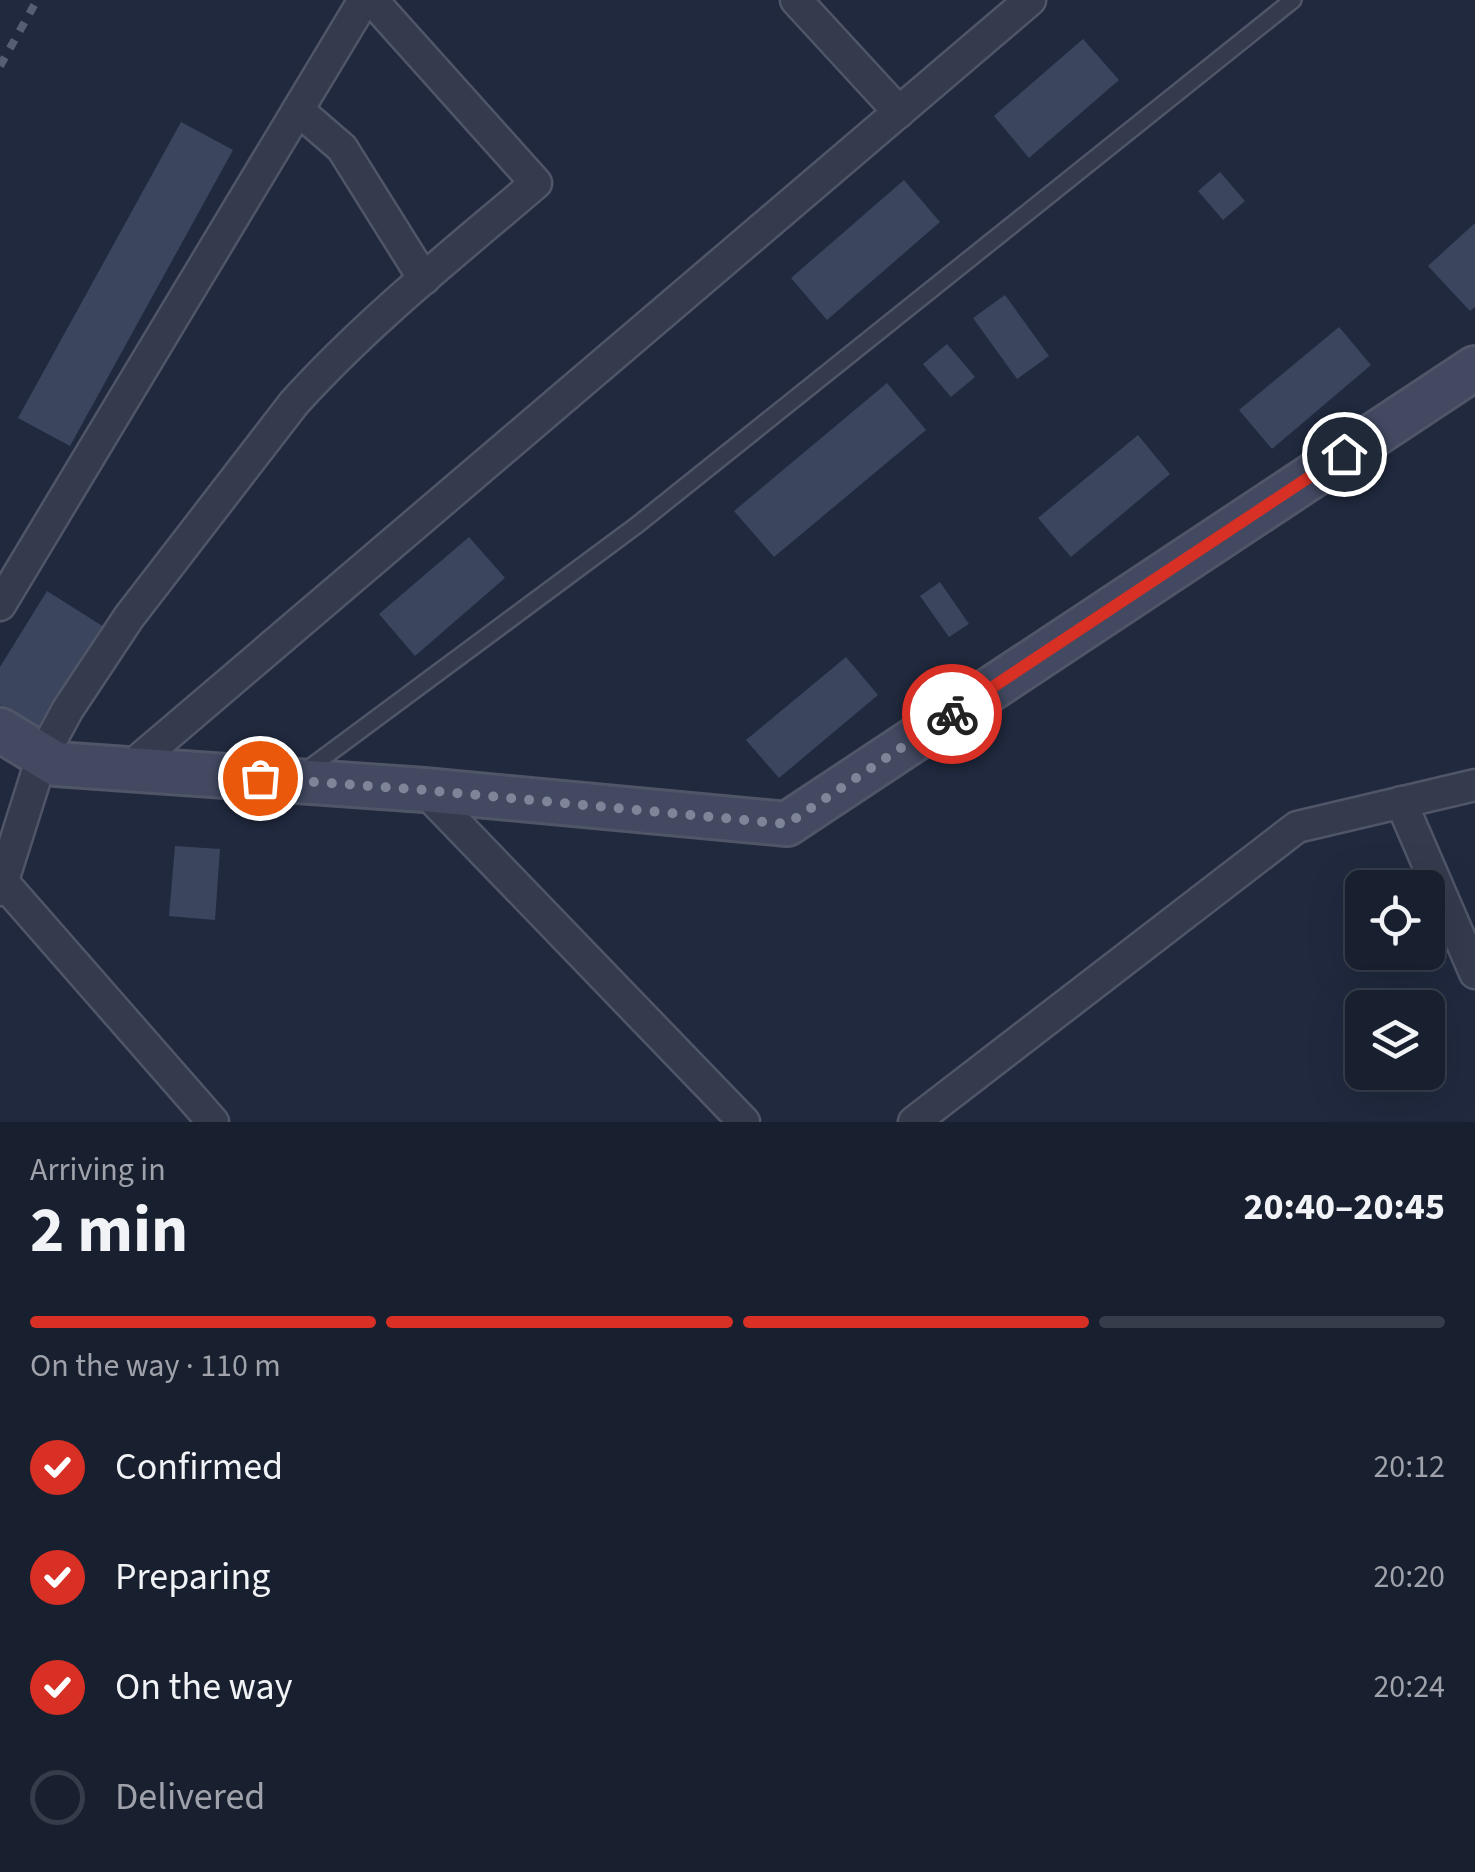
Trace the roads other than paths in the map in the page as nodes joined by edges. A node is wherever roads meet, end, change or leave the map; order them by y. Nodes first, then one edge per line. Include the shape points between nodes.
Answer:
1 (368, 0) edge
2 (796, 0) edge
3 (1030, 0) edge
4 (1293, 0) edge
5 (298, 110) junction
6 (899, 112) junction
7 (424, 278) junction
8 (1475, 368) edge
9 (0, 606) edge
10 (0, 730) edge
11 (42, 756) junction
12 (128, 769) junction
13 (293, 781) junction
14 (1475, 785) edge
15 (424, 790) junction
16 (1401, 802) junction
17 (1, 886) edge
18 (1475, 973) edge
19 (214, 1122) edge
20 (744, 1122) edge
21 (914, 1122) edge

1 - 5 street
1 - 7 street via 536,183
2 - 6 street
3 - 6 street
4 - 13 lane via 637,525
5 - 7 street via 349,156
5 - 9 street
6 - 12 street
7 - 11 street via 294,403 129,617
8 - 15 main road via 787,824
10 - 11 main road
11 - 12 main road via 56,764
11 - 17 street
12 - 13 main road
13 - 15 main road
14 - 16 street
15 - 20 street
16 - 18 street
16 - 21 street via 1297,826
17 - 19 street

